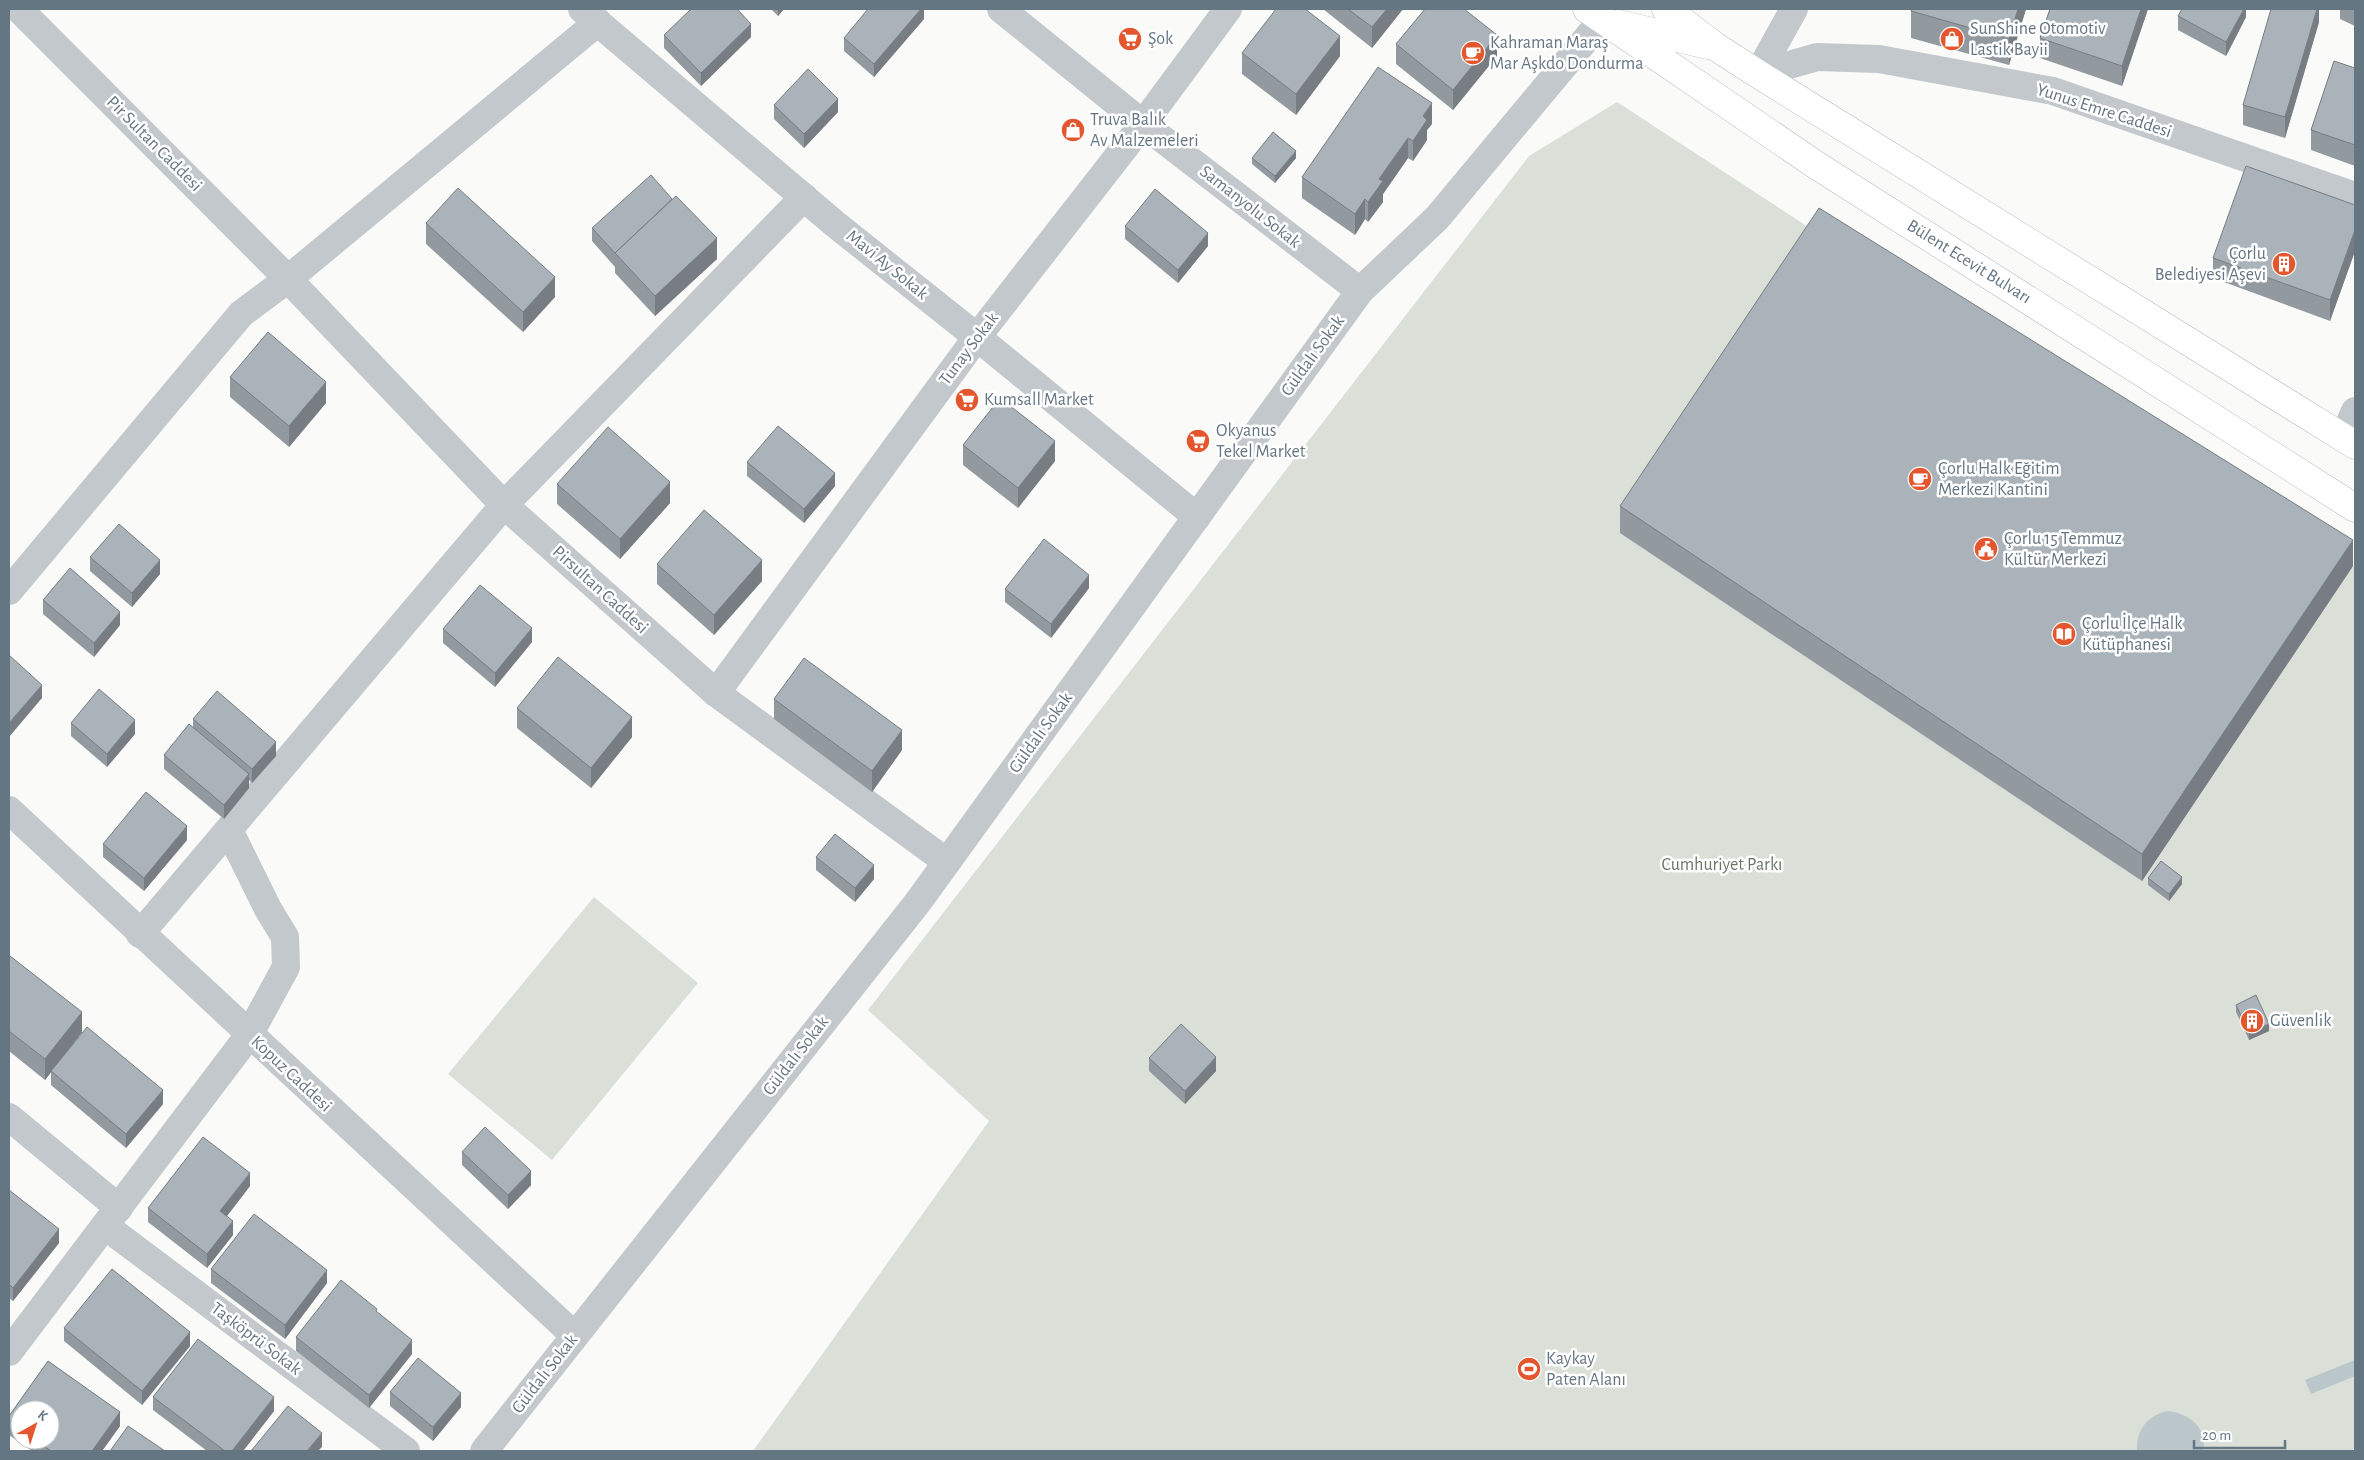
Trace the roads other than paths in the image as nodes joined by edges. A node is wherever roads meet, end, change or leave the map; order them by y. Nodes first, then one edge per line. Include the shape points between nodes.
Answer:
1 (20, 9) edge
2 (1000, 9) edge
3 (1228, 9) edge
4 (1666, 9) edge
5 (1794, 9) edge
6 (1595, 12) edge
7 (590, 15) edge
8 (1716, 47) junction
9 (1758, 74) junction
10 (1735, 111) junction
11 (1143, 124) junction
12 (2355, 196) edge
13 (804, 197) junction
14 (288, 279) junction
15 (1360, 291) junction
16 (977, 337) junction
17 (2355, 411) edge
18 (2349, 441) edge
19 (504, 505) junction
20 (2355, 508) edge
21 (1197, 517) junction
22 (9, 591) edge
23 (716, 693) junction
24 (9, 810) edge
25 (229, 830) junction
26 (947, 862) junction
27 (140, 934) junction
28 (249, 1035) junction
29 (9, 1117) edge
30 (112, 1217) junction
31 (575, 1336) junction
32 (9, 1352) edge
33 (406, 1451) edge
34 (484, 1451) edge

1 - 14 street, Pir Sultan Caddesi
2 - 11 street, Samanyolu Sokak
3 - 11 street, Tunay Sokak
4 - 8 main road
5 - 9 street
6 - 8 main road
6 - 10 main road, Bülent Ecevit Bulvarı
6 - 15 street, Güldalı Sokak via 1437,218
7 - 13 street, Mavi Ay Sokak
7 - 14 street
8 - 9 main road
9 - 10 main road
9 - 12 street, Yunus Emre Caddesi via 1817,57 1879,59 2053,91
9 - 18 main road
10 - 20 main road, Bülent Ecevit Bulvarı
11 - 15 street, Samanyolu Sokak
11 - 16 street, Tunay Sokak
13 - 16 street, Mavi Ay Sokak
13 - 19 street
14 - 19 street, Pirsultan Caddesi
14 - 22 street via 241,314
15 - 21 street, Güldalı Sokak
16 - 21 street, Mavi Ay Sokak
16 - 23 street, Tunay Sokak
17 - 18 street
19 - 23 street, Pirsultan Caddesi
19 - 25 street
21 - 26 street, Güldalı Sokak
23 - 26 street, Pirsultan Caddesi
24 - 27 street, Kopuz Caddesi
25 - 27 street
25 - 28 street via 285,937 286,967
26 - 31 street, Güldalı Sokak
27 - 28 street, Kopuz Caddesi
28 - 30 street
28 - 31 street, Kopuz Caddesi
29 - 30 street, Taşköprü Sokak
30 - 32 street
30 - 33 street, Taşköprü Sokak
31 - 34 street, Güldalı Sokak

